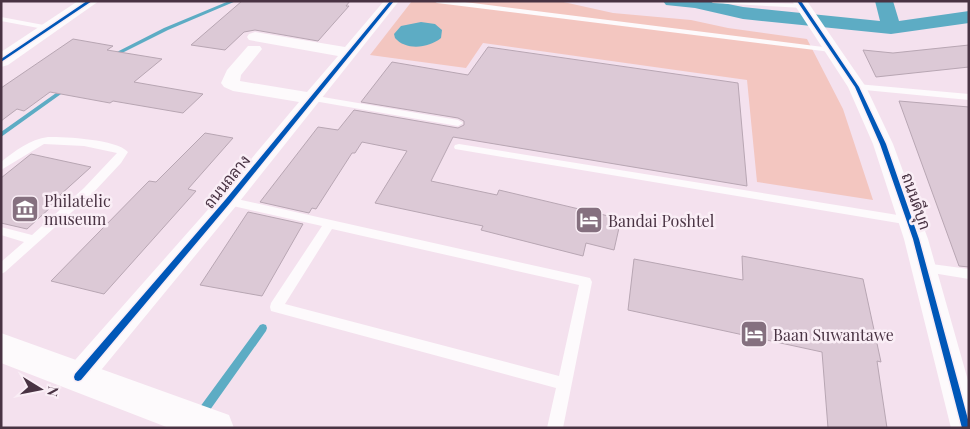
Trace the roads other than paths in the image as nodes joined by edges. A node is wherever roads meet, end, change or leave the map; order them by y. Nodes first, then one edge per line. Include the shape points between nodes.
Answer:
1 (90, 1) edge
2 (392, 1) edge
3 (436, 1) edge
4 (713, 1) edge
5 (803, 7) edge
6 (1, 19) edge
7 (49, 28) junction
8 (828, 44) junction
9 (349, 53) junction
10 (1, 61) edge
11 (857, 87) junction
12 (969, 97) edge
13 (311, 98) junction
14 (458, 123) dead end
15 (459, 147) dead end
16 (1, 166) edge
17 (228, 201) junction
18 (910, 221) junction
19 (328, 224) junction
20 (1, 230) edge
21 (33, 240) junction
22 (924, 268) junction
23 (1, 269) edge
24 (969, 274) edge
25 (1, 348) edge
26 (78, 376) junction
27 (565, 384) junction
28 (964, 398) edge
29 (216, 428) edge
30 (555, 428) edge
31 (966, 428) edge

1 - 7 street
2 - 9 street, ถนนถลาง
3 - 8 lane
4 - 5 lane
5 - 8 street, ถนนดีบุก
6 - 7 lane
7 - 10 street
8 - 11 street, ถนนดีบุก
9 - 13 street, ถนนถลาง
9 - 13 street via 255,43 230,83
11 - 12 lane
11 - 18 street, ถนนดีบุก via 883,144
13 - 14 lane
13 - 17 street, ถนนถลาง
15 - 18 lane
16 - 21 lane via 48,140 106,146 123,152
17 - 19 lane
17 - 26 street, ถนนถลาง
18 - 22 street, ถนนดีบุก
19 - 27 lane via 586,282
19 - 27 lane via 276,307
20 - 21 lane
21 - 23 lane
22 - 24 lane
22 - 28 street, ถนนดีบุก
25 - 26 street
26 - 29 street
27 - 30 lane
28 - 31 street, ถนนดีบุก

